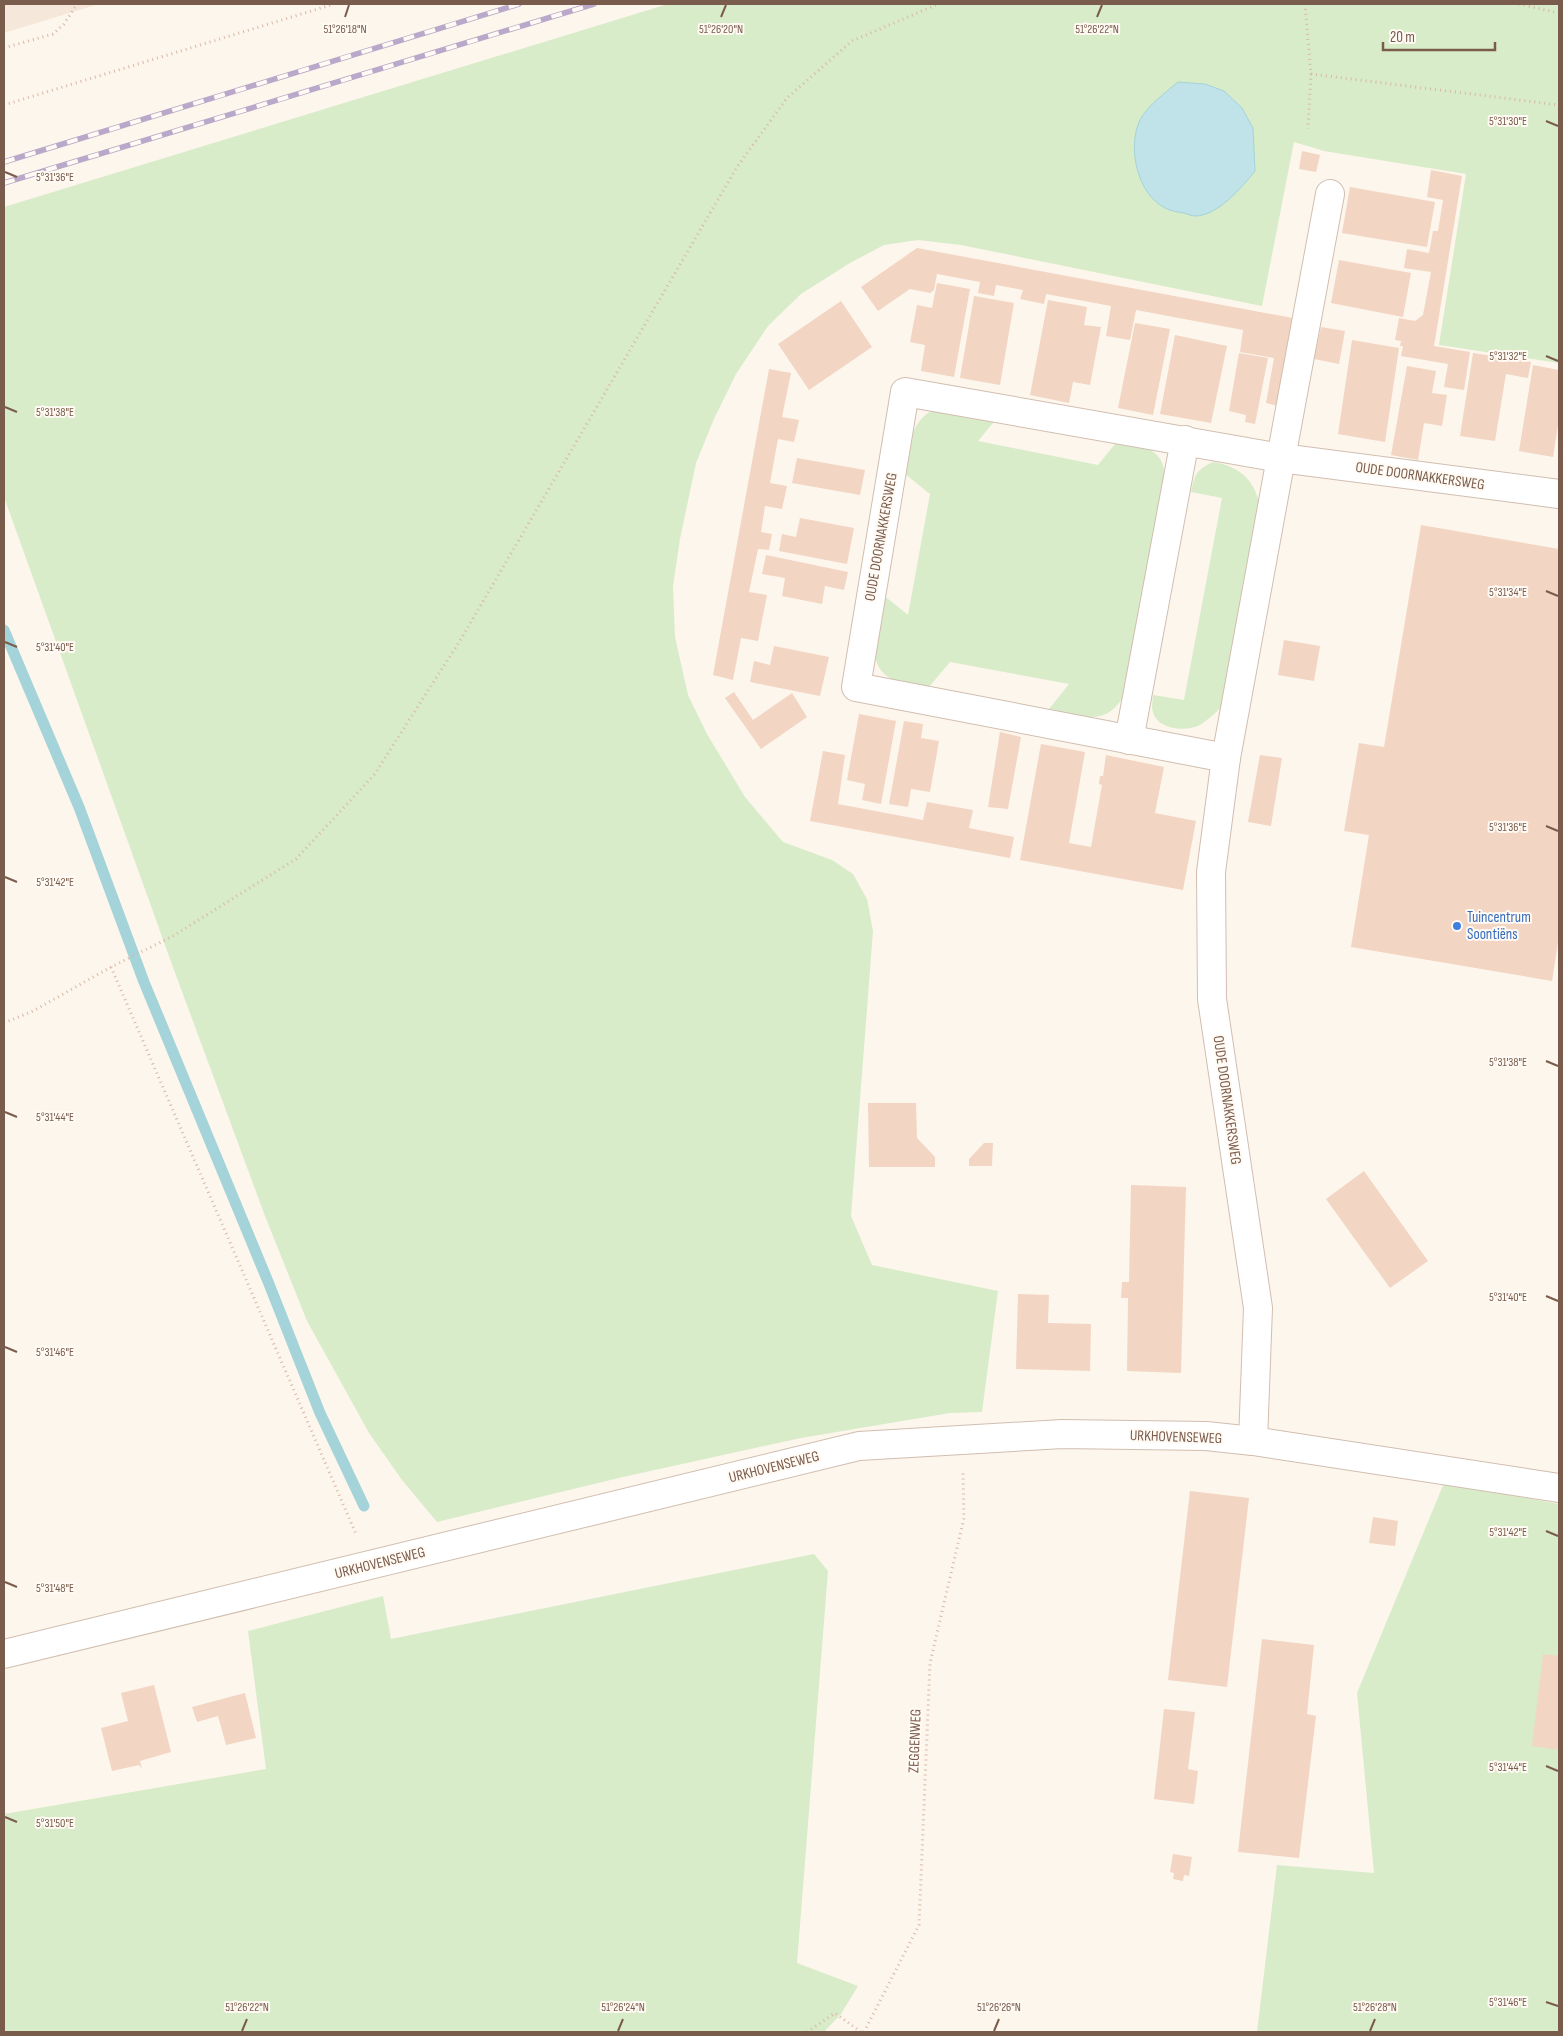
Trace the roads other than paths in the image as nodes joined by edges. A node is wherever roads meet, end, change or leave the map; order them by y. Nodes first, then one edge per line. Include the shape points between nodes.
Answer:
1 (1330, 194) dead end
2 (1185, 440) junction
3 (1281, 458) junction
4 (1559, 494) edge
5 (1129, 740) junction
6 (1226, 758) junction
7 (1253, 1440) junction
8 (1559, 1488) edge
9 (4, 1654) edge

1 - 3 street
2 - 3 street, OUDE DOORNAKKERSWEG
2 - 5 street
2 - 5 street, OUDE DOORNAKKERSWEG via 905,392 856,687
3 - 4 street, OUDE DOORNAKKERSWEG
3 - 6 street, OUDE DOORNAKKERSWEG
5 - 6 street, OUDE DOORNAKKERSWEG
6 - 7 street, OUDE DOORNAKKERSWEG via 1212,872 1212,999 1258,1308
7 - 8 street, URKHOVENSEWEG
7 - 9 street, URKHOVENSEWEG via 1206,1436 1062,1434 860,1446

